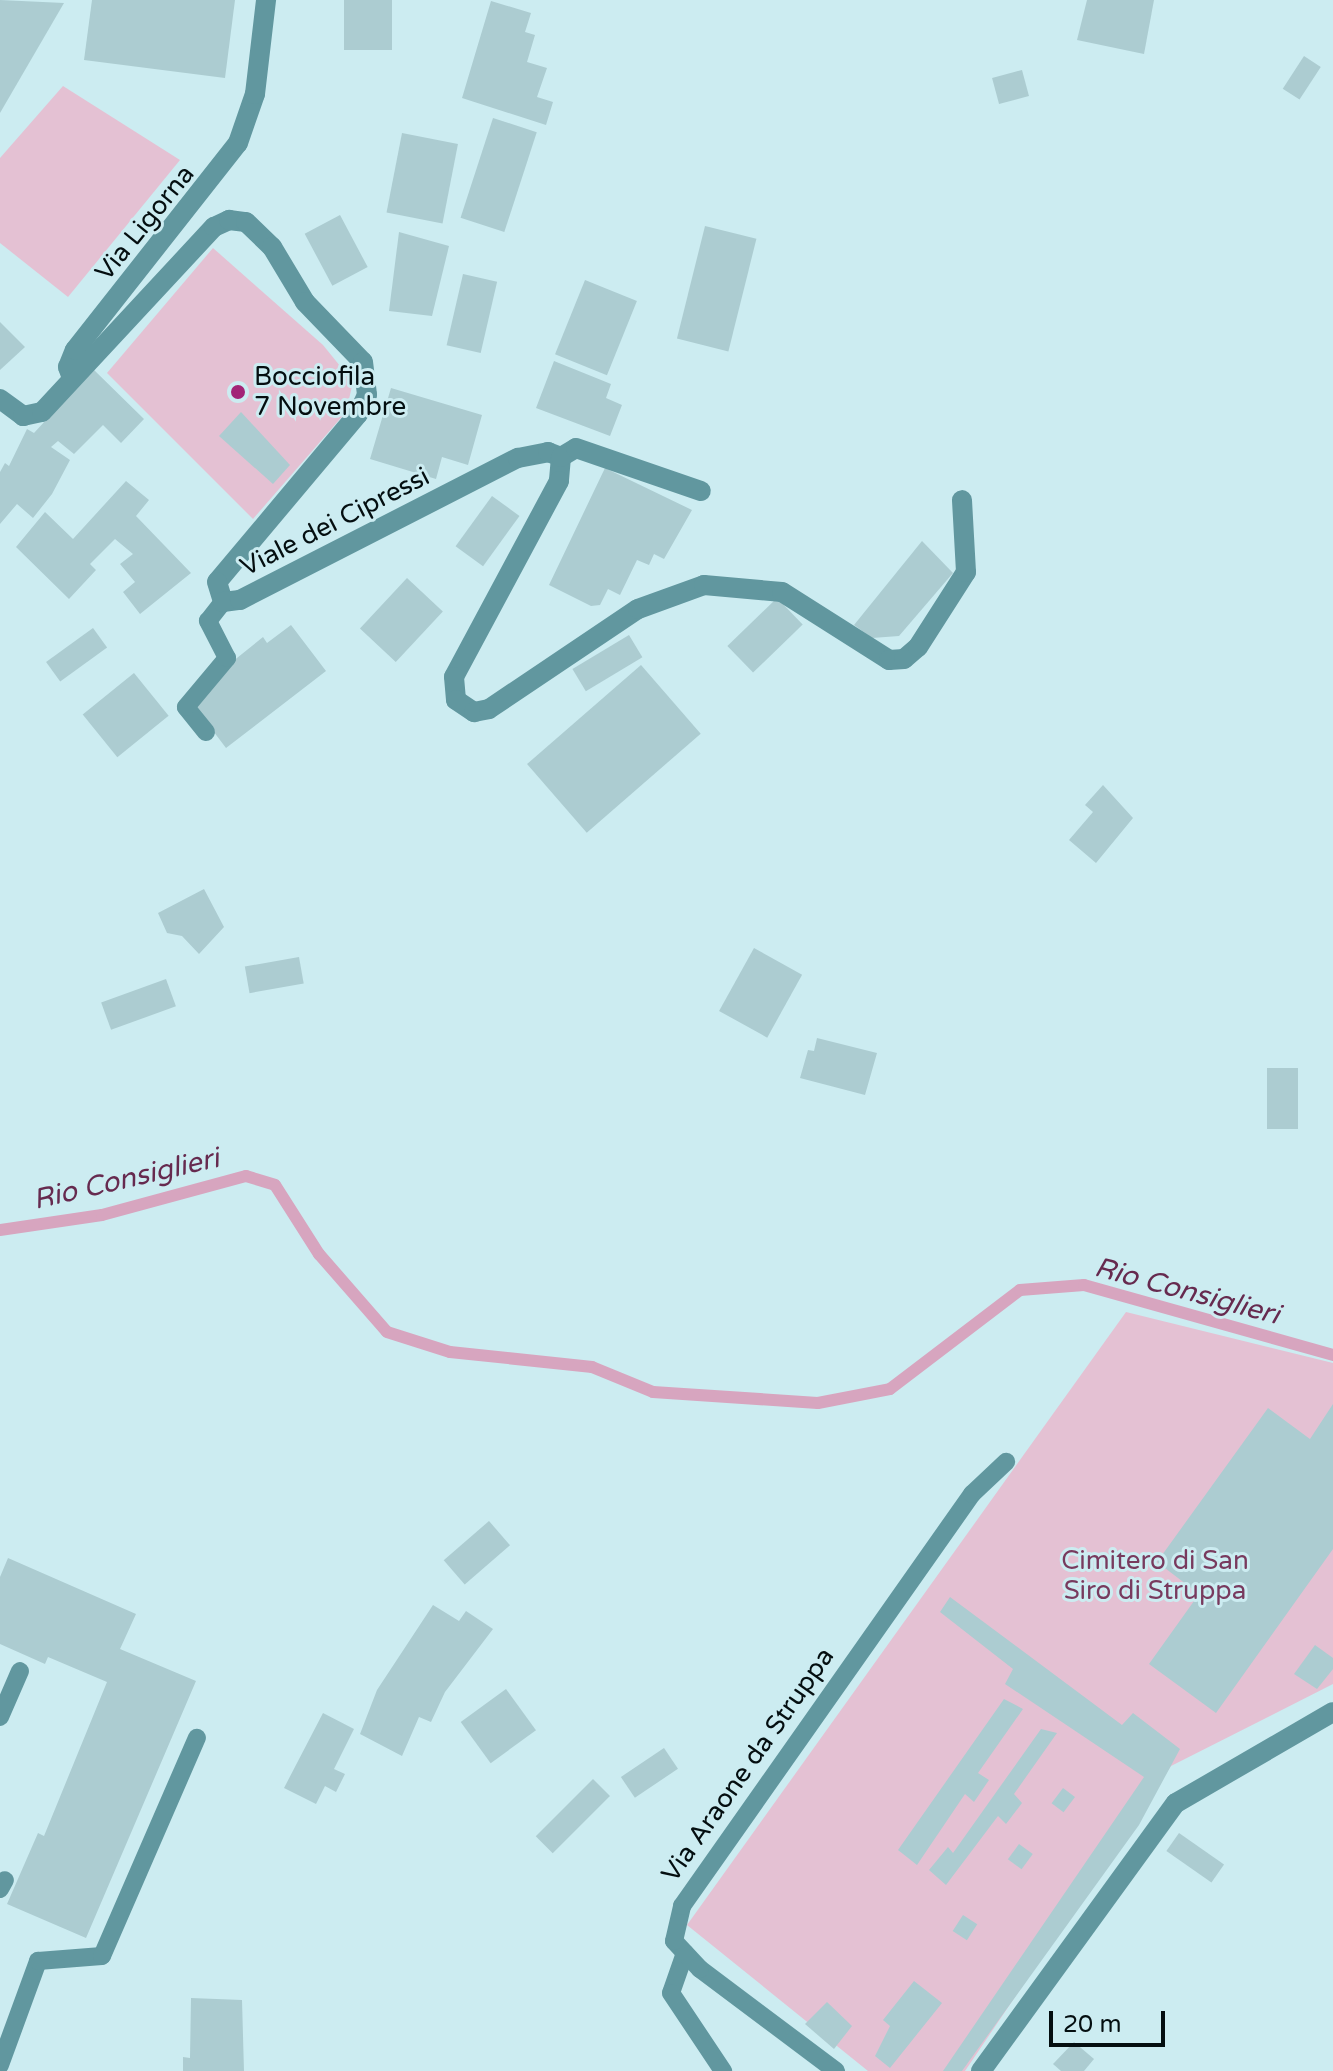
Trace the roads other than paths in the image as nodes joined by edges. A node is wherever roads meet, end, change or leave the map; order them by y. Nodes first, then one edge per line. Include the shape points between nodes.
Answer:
1 (266, 0) edge
2 (72, 378) junction
3 (0, 399) edge
4 (561, 457) junction
5 (701, 491) dead end
6 (962, 500) dead end
7 (223, 602) junction
8 (206, 732) dead end
9 (1006, 1462) dead end
10 (20, 1671) dead end
11 (1333, 1712) edge
12 (0, 1717) edge
13 (197, 1738) dead end
14 (685, 1953) junction
15 (0, 2065) edge
16 (723, 2071) edge
17 (836, 2071) edge
18 (981, 2071) edge

1 - 2 street, Via Ligorna via 255,94 238,143 75,350 68,367
2 - 3 street, Via Ligorna via 36,415 23,416
2 - 7 street, Viale dei Cipressi via 214,227 236,219 264,237 305,302 363,362 367,395 358,414 217,582
4 - 5 street, Viale dei Cipressi via 576,448
4 - 6 street via 559,481 454,677 453,693 467,710 489,709 638,609 704,585 782,592 889,660 904,659 926,636 966,572
4 - 7 street, Viale dei Cipressi via 548,452 518,458 240,600
7 - 8 lane via 208,621 227,658 186,707
9 - 14 lane, Via Araone da Struppa via 963,1506 682,1906 674,1941
10 - 12 lane
11 - 18 street via 1176,1803
13 - 15 lane via 102,1956 38,1961
14 - 16 lane via 671,1993
14 - 17 lane

